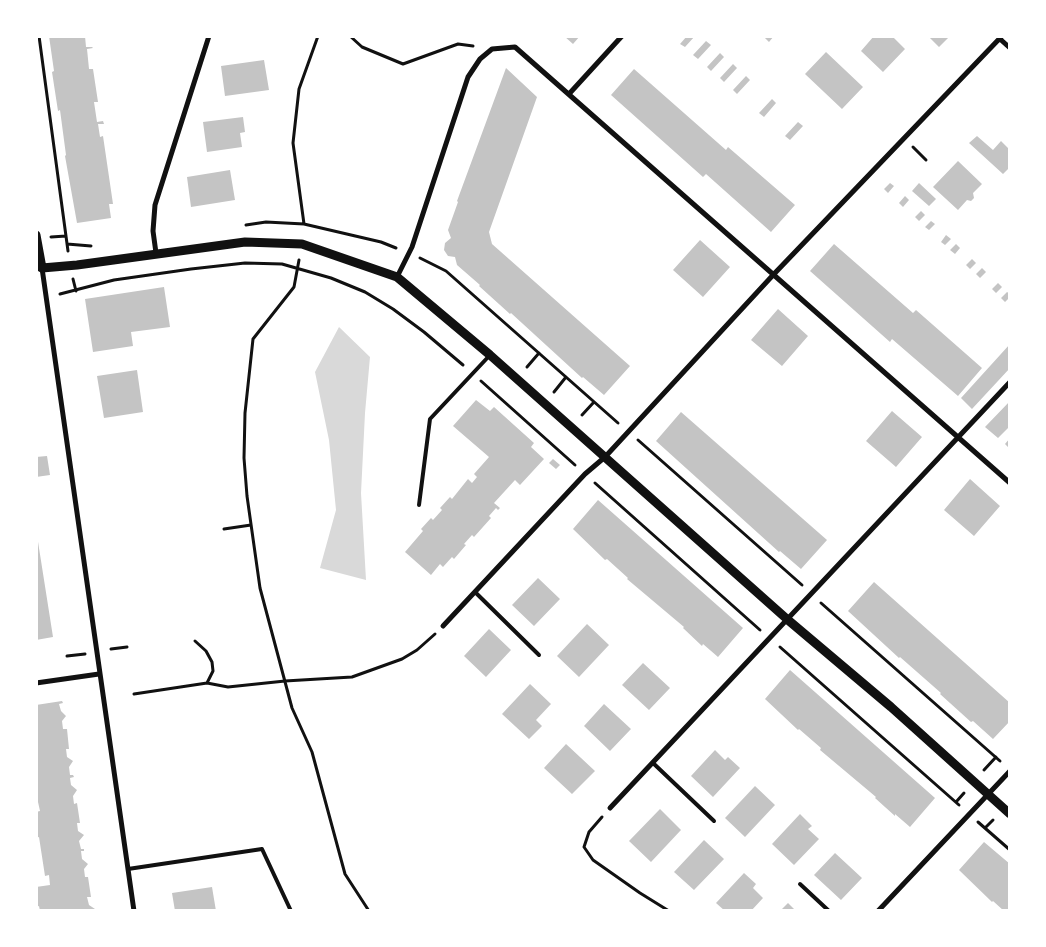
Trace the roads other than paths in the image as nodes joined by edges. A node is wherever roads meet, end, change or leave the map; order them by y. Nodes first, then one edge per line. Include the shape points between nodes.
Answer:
1 (209, 36) edge
2 (622, 36) edge
3 (1001, 37) edge
4 (1010, 48) edge
5 (569, 94) junction
6 (36, 235) edge
7 (156, 253) junction
8 (39, 268) edge
9 (774, 274) junction
10 (397, 277) junction
11 (490, 355) junction
12 (1010, 382) edge
13 (958, 437) junction
14 (605, 457) junction
15 (1010, 483) edge
16 (419, 505) dead end
17 (476, 593) junction
18 (788, 620) junction
19 (443, 626) road end
20 (539, 654) dead end
21 (100, 674) junction
22 (36, 683) edge
23 (653, 763) junction
24 (1010, 771) edge
25 (987, 795) junction
26 (610, 808) road end
27 (1010, 814) edge
28 (714, 821) dead end
29 (128, 869) junction
30 (800, 884) dead end
31 (134, 911) edge
32 (291, 911) edge
33 (829, 911) edge
34 (878, 911) edge

1 - 7 street via 155,205 153,230
2 - 5 street
3 - 4 street
3 - 9 street
5 - 9 street
5 - 10 street via 516,47 492,49 480,59 468,77 412,247
6 - 8 street
7 - 8 street
7 - 10 street via 245,242 302,244
8 - 21 street
9 - 13 street
9 - 14 street
10 - 11 street
11 - 14 street
11 - 16 lane via 430,419
12 - 13 street
13 - 15 street
13 - 18 street
14 - 17 street via 581,478
14 - 18 street
17 - 19 street
17 - 20 lane
18 - 23 street
18 - 25 street via 891,707
21 - 22 street
21 - 29 street
23 - 26 street
23 - 28 lane
24 - 25 street
25 - 27 street
25 - 34 street
29 - 31 street
29 - 32 lane via 262,849
30 - 33 lane

